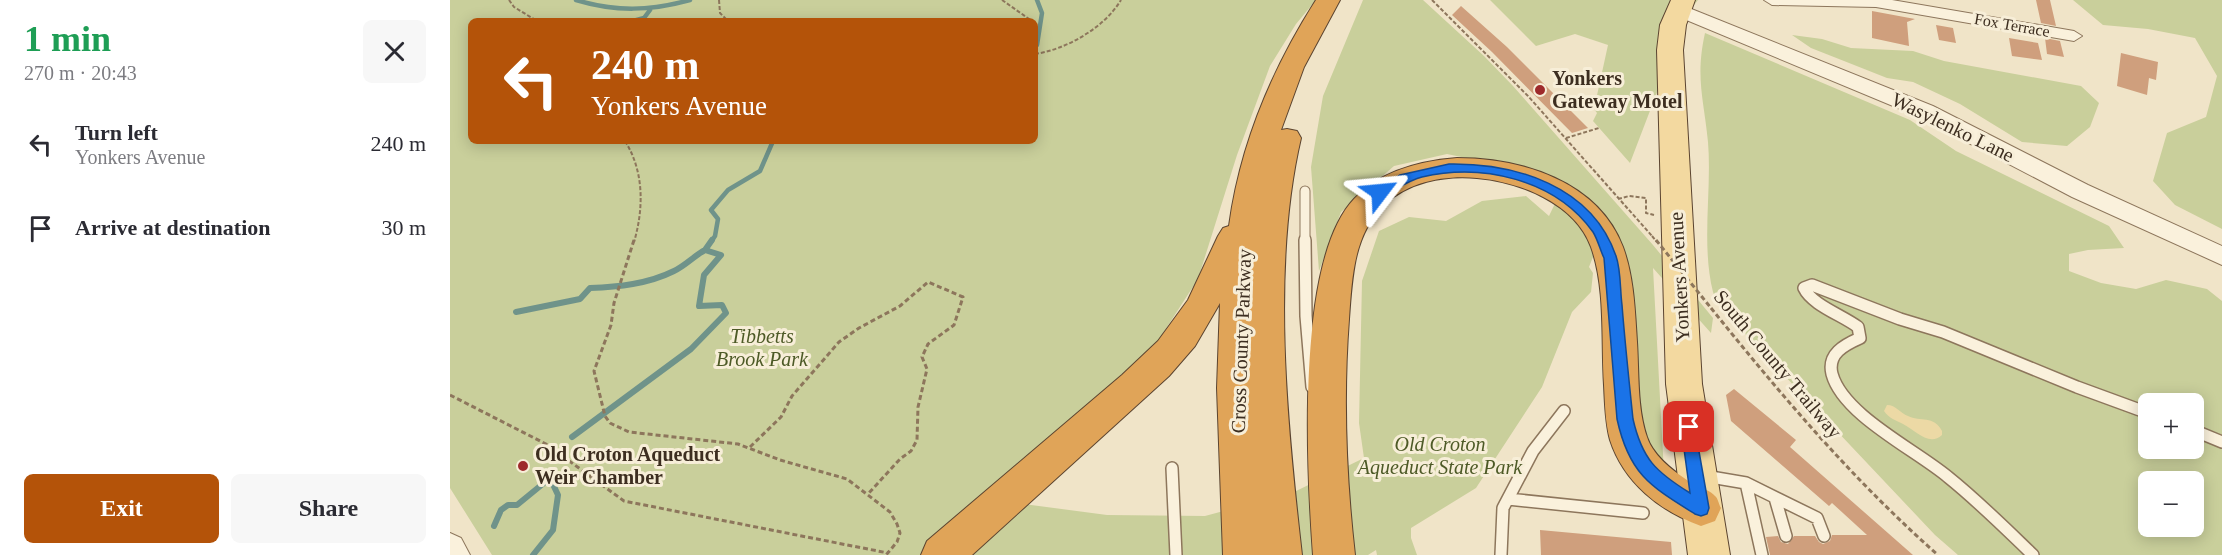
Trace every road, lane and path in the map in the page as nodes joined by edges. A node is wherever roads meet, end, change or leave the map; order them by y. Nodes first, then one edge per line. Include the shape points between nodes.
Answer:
1 (509, 0) edge
2 (719, 0) edge
3 (1002, 0) edge
4 (1120, 0) edge
5 (1328, 0) edge
6 (1349, 0) edge
7 (1432, 0) edge
8 (1772, 0) edge
9 (1878, 1) edge
10 (1681, 5) edge
11 (532, 18) edge
12 (725, 18) edge
13 (1028, 18) edge
14 (2074, 36) dead end
15 (1038, 54) edge
16 (1599, 128) dead end
17 (1566, 138) junction
18 (627, 144) edge
19 (1305, 191) dead end
20 (1618, 199) junction
21 (1249, 201) junction
22 (1646, 213) dead end
23 (2222, 256) edge
24 (450, 395) edge
25 (2138, 409) edge
26 (1564, 411) dead end
27 (2204, 435) edge
28 (2222, 442) edge
29 (749, 447) junction
30 (1327, 467) junction
31 (1172, 468) dead end
32 (1746, 483) junction
33 (1698, 492) junction
34 (868, 494) junction
35 (1775, 498) junction
36 (1508, 499) junction
37 (1643, 513) dead end
38 (1786, 536) dead end
39 (1824, 536) dead end
40 (450, 548) edge
41 (887, 554) edge
42 (454, 555) edge
43 (942, 555) edge
44 (1176, 555) edge
45 (1244, 555) edge
46 (1281, 555) edge
47 (1334, 555) edge
48 (1501, 555) edge
49 (1709, 555) edge
50 (1762, 555) edge
51 (1938, 555) edge
52 (2033, 555) edge

1 - 11 path
2 - 12 path via 720,13
3 - 13 path
4 - 15 path via 1105,20
5 - 21 highway, Cross County Parkway via 1296,55 1273,108
6 - 46 highway, Cross County Parkway via 1323,44 1299,98 1280,165 1273,208 1269,363
7 - 17 path, South County Trailway
8 - 9 street, Fox Terrace
9 - 14 street, Fox Terrace
10 - 23 street, Wasylenko Lane via 1925,111 2080,191
10 - 33 main road, Yonkers Avenue via 1671,34 1670,65 1684,375
16 - 17 path
17 - 20 path, South County Trailway
18 - 29 path via 636,159 640,222 594,371 606,416 610,423 629,432
19 - 30 lane via 1309,374
20 - 22 path via 1646,198
20 - 51 path, South County Trailway, bridge via 1789,405
21 - 43 highway via 1200,310 1178,342 1135,386
21 - 45 highway, Cross County Parkway via 1240,266 1237,342
24 - 41 path via 546,444 624,501
25 - 52 lane via 1943,332 1812,285 1804,288 1809,298 1858,327 1860,338 1840,348 1832,359 1832,375 1853,407 1893,439 1920,454
26 - 36 lane via 1533,452
27 - 28 lane
29 - 34 path via 780,460 838,475
29 - 34 path via 781,417 792,396 839,342 900,306 928,282 963,297 954,325 928,344 922,357 927,369 918,407 917,440
30 - 33 highway via 1332,316 1349,226 1367,202 1404,178 1442,169 1487,169 1520,176 1552,189 1582,211 1599,231 1613,273 1625,419 1631,445 1661,484
30 - 47 highway
31 - 44 lane
32 - 33 lane
32 - 35 lane
32 - 50 lane
33 - 49 main road, Yonkers Avenue
34 - 41 path via 890,512 900,533
35 - 38 lane
35 - 39 lane via 1817,518
36 - 37 lane
36 - 48 lane via 1503,508
40 - 42 street

